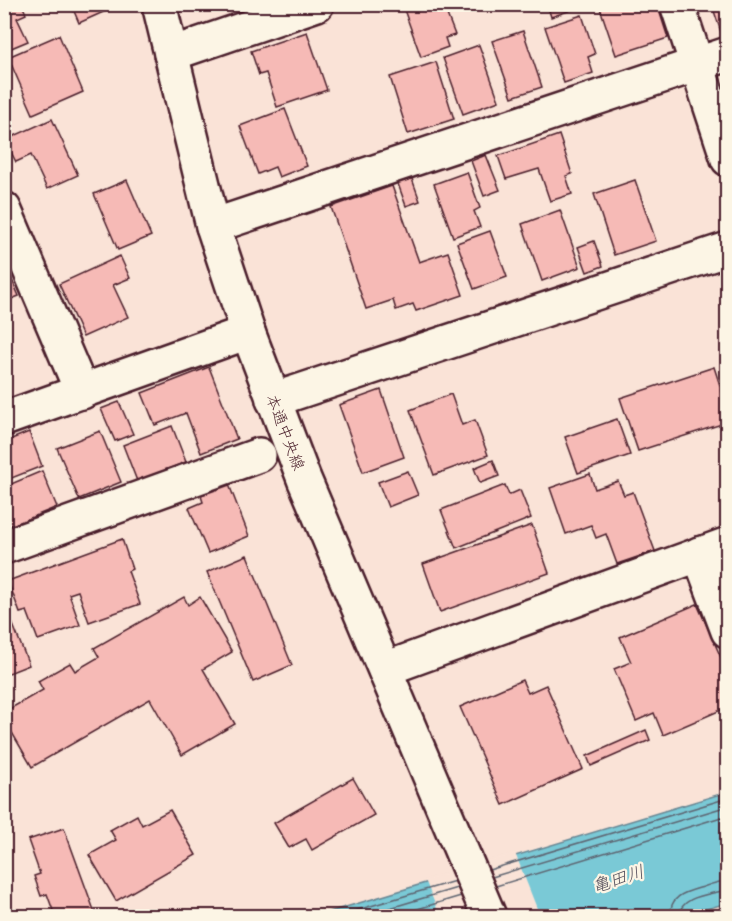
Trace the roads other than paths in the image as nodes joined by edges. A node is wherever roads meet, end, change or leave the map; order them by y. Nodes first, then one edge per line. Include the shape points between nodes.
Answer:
1 (159, 4) edge
2 (317, 4) edge
3 (677, 4) edge
4 (171, 54) junction
5 (728, 54) edge
6 (697, 64) junction
7 (728, 159) edge
8 (4, 209) edge
9 (213, 226) junction
10 (728, 249) edge
11 (248, 332) junction
12 (82, 392) junction
13 (273, 400) junction
14 (4, 419) edge
15 (259, 455) dead end
16 (4, 547) edge
17 (713, 549) edge
18 (728, 631) edge
19 (385, 669) junction
20 (489, 916) edge

1 - 4 street, 本通中央線
2 - 4 street
3 - 6 street
4 - 9 street, 本通中央線
5 - 6 street
6 - 7 street
6 - 9 street
8 - 12 street
9 - 11 street, 本通中央線
10 - 13 street
11 - 12 street
11 - 13 street, 本通中央線
12 - 14 street
13 - 19 street, 本通中央線
15 - 16 street
17 - 18 street
17 - 19 street
19 - 20 street, 本通中央線

